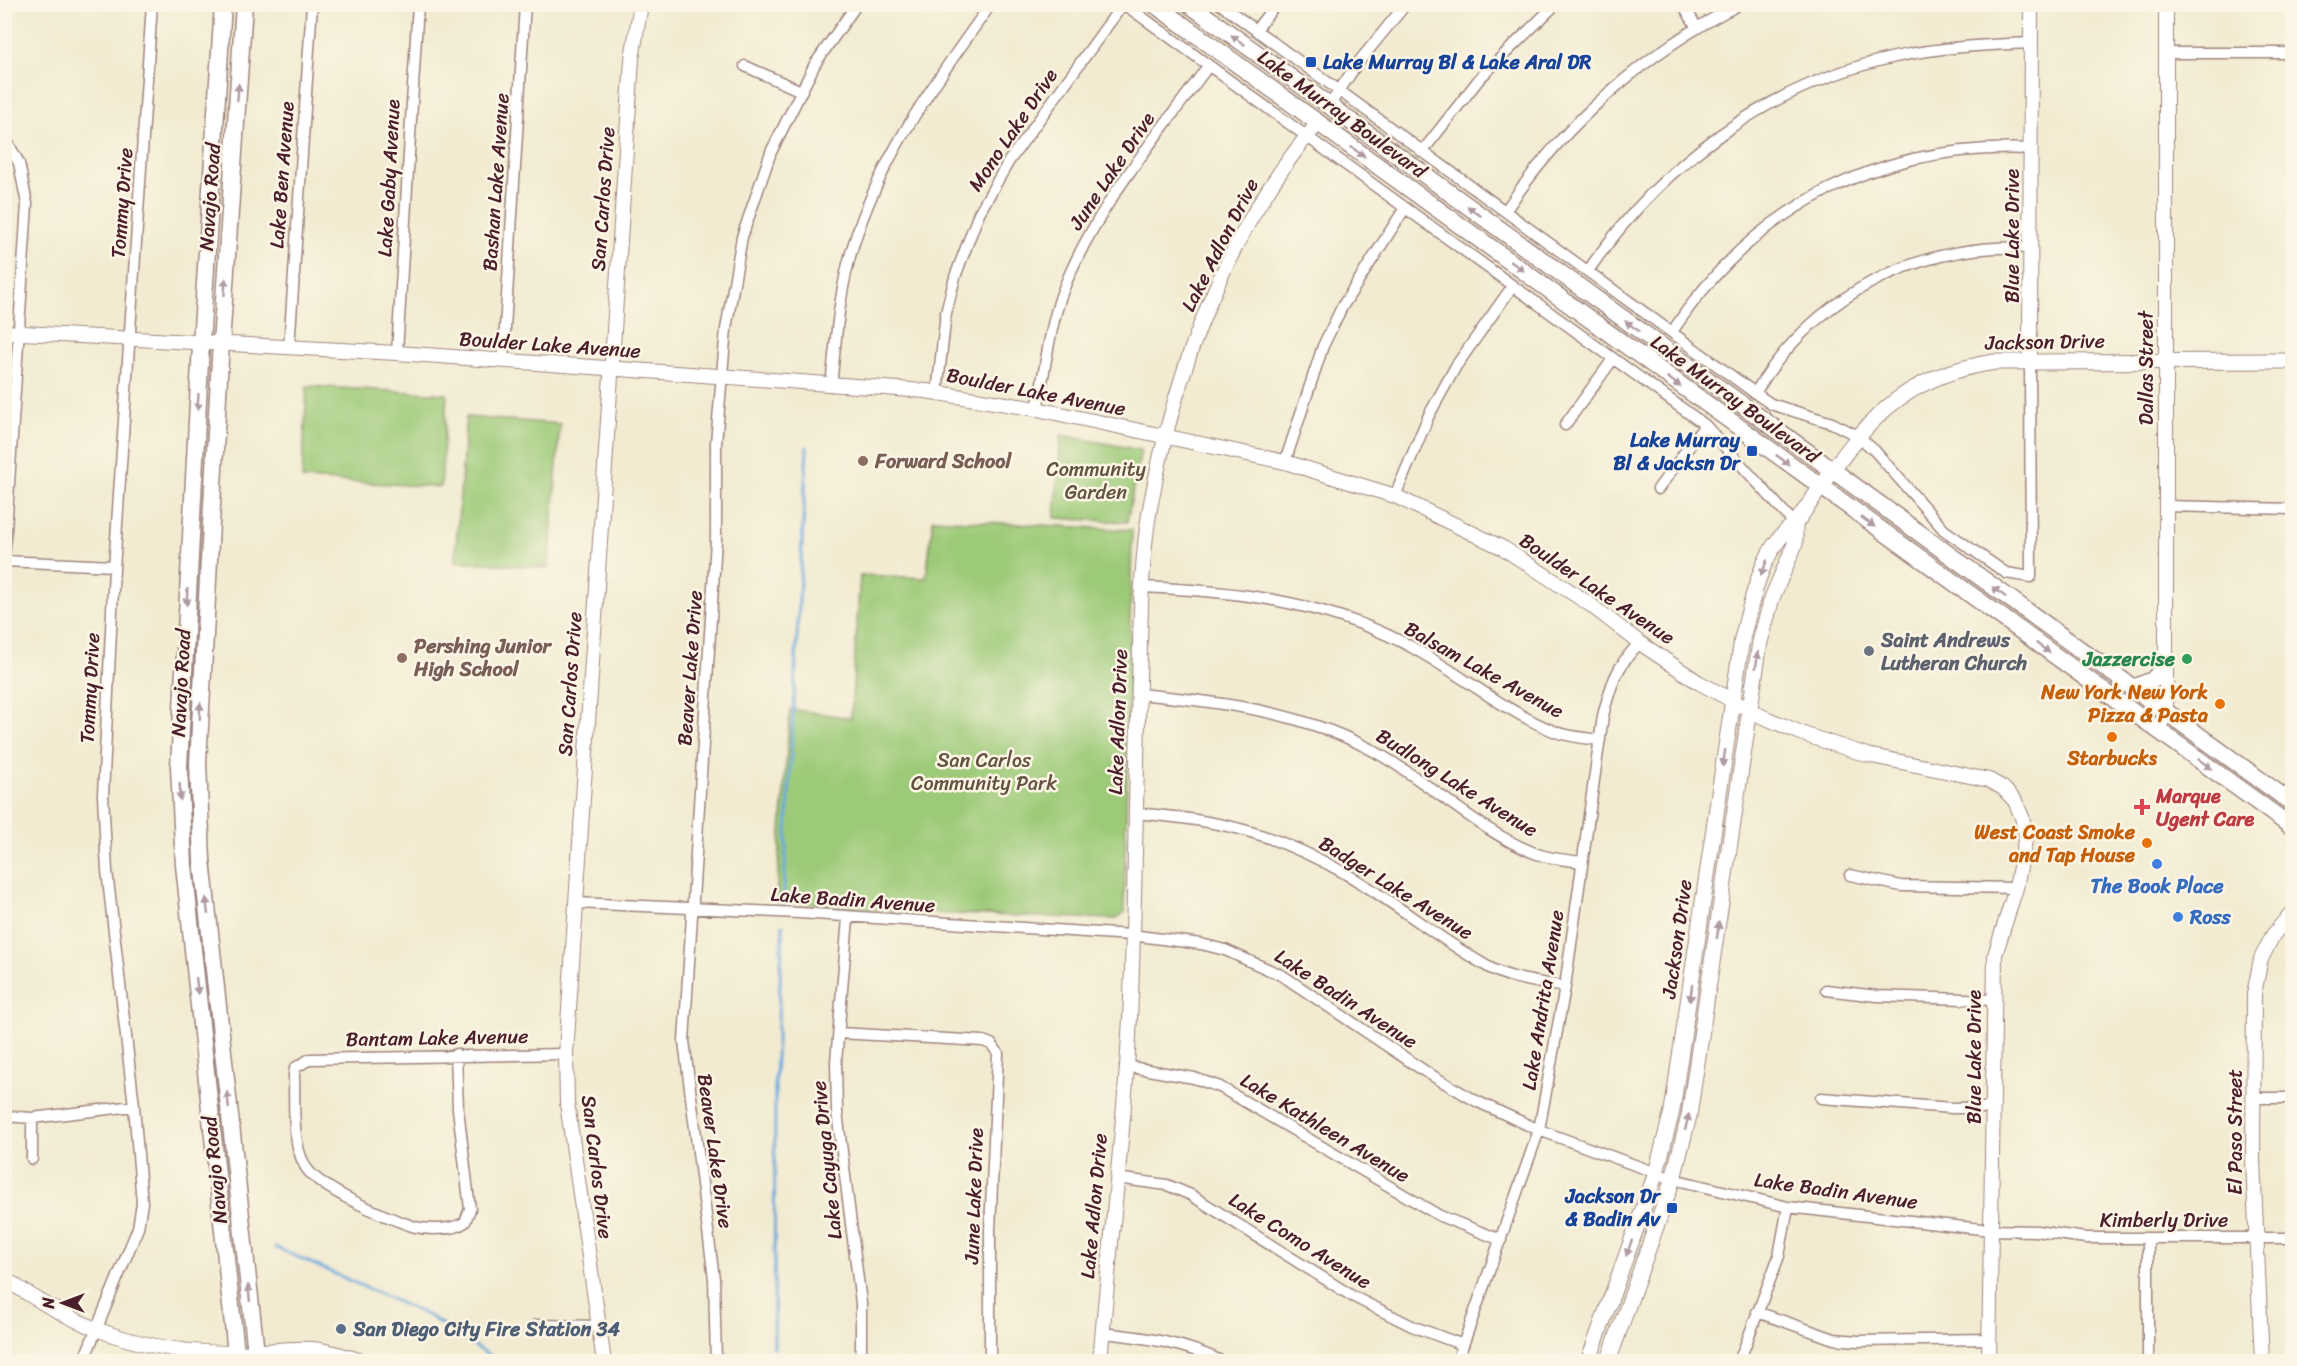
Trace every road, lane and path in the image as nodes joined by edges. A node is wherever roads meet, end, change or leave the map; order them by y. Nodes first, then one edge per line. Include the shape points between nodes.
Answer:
1 (152, 4) edge
2 (224, 4) edge
3 (244, 4) edge
4 (312, 4) edge
5 (418, 4) edge
6 (525, 4) edge
7 (857, 4) edge
8 (991, 4) edge
9 (1123, 4) edge
10 (1154, 4) edge
11 (1189, 4) edge
12 (1220, 4) edge
13 (1276, 4) edge
14 (1406, 4) edge
15 (1556, 4) edge
16 (1683, 4) edge
17 (1740, 4) edge
18 (2031, 4) edge
19 (2166, 4) edge
20 (641, 5) edge
21 (1697, 28) junction
22 (1257, 30) junction
23 (2031, 43) junction
24 (2166, 53) junction
25 (2292, 53) edge
26 (745, 66) dead end
27 (1208, 66) junction
28 (1339, 90) junction
29 (801, 91) junction
30 (1294, 105) junction
31 (1329, 106) junction
32 (1318, 123) junction
33 (1353, 124) junction
34 (4, 136) edge
35 (1306, 137) junction
36 (2032, 149) junction
37 (1422, 152) junction
38 (1405, 208) junction
39 (1506, 210) junction
40 (2032, 248) junction
41 (1588, 271) junction
42 (1512, 287) junction
43 (1672, 332) junction
44 (12, 333) edge
45 (131, 341) junction
46 (201, 344) junction
47 (221, 345) junction
48 (289, 348) junction
49 (397, 353) junction
50 (1613, 359) junction
51 (503, 361) junction
52 (2030, 361) junction
53 (2292, 361) edge
54 (2166, 362) junction
55 (611, 368) junction
56 (722, 378) junction
57 (831, 386) junction
58 (938, 393) junction
59 (1755, 393) junction
60 (1037, 409) junction
61 (1565, 424) dead end
62 (1705, 426) junction
63 (1858, 436) junction
64 (1165, 438) junction
65 (1285, 462) junction
66 (1833, 471) junction
67 (1821, 487) junction
68 (1658, 489) dead end
69 (1395, 496) junction
70 (2166, 506) junction
71 (2292, 508) edge
72 (1795, 524) junction
73 (4, 561) edge
74 (114, 566) junction
75 (2031, 577) joint
76 (1142, 587) junction
77 (1640, 643) junction
78 (2166, 664) junction
79 (2133, 688) junction
80 (1139, 694) junction
81 (1732, 700) junction
82 (1749, 709) junction
83 (2166, 712) junction
84 (2158, 730) junction
85 (1600, 740) junction
86 (1982, 777) joint
87 (2292, 803) edge
88 (1135, 813) junction
89 (2292, 827) edge
90 (1582, 862) junction
91 (1850, 874) dead end
92 (2016, 888) junction
93 (576, 903) junction
94 (693, 909) junction
95 (2292, 912) edge
96 (848, 918) junction
97 (1131, 935) junction
98 (1564, 987) junction
99 (1826, 990) dead end
100 (1993, 1000) junction
101 (839, 1033) junction
102 (456, 1054) junction
103 (566, 1054) junction
104 (1125, 1066) junction
105 (1821, 1098) dead end
106 (2254, 1098) junction
107 (2292, 1098) edge
108 (134, 1106) junction
109 (1993, 1108) junction
110 (4, 1116) edge
111 (32, 1118) junction
112 (1539, 1130) junction
113 (32, 1159) dead end
114 (1656, 1173) junction
115 (1116, 1178) junction
116 (1673, 1179) junction
117 (1788, 1207) junction
118 (1990, 1230) junction
119 (2036, 1232) joint
120 (2148, 1238) junction
121 (2256, 1238) junction
122 (2292, 1238) edge
123 (1501, 1240) junction
124 (4, 1278) edge
125 (1757, 1312) junction
126 (536, 1325) dead end
127 (599, 1326) junction
128 (96, 1330) junction
129 (1102, 1332) junction
130 (1989, 1339) junction
131 (1463, 1345) junction
132 (236, 1357) edge
133 (256, 1357) edge
134 (83, 1362) edge
135 (365, 1362) edge
136 (604, 1362) edge
137 (716, 1362) edge
138 (861, 1362) edge
139 (990, 1362) edge
140 (1100, 1362) edge
141 (1223, 1362) edge
142 (1457, 1362) edge
143 (1588, 1362) edge
144 (1608, 1362) edge
145 (1739, 1362) edge
146 (1989, 1362) edge
147 (2148, 1362) edge
148 (2262, 1362) edge

1 - 45 street, Tommy Drive
2 - 46 main road, Navajo Road
47 -> 3 main road, Navajo Road
4 - 48 street, Lake Ben Avenue
5 - 49 street, Lake Gaby Avenue
6 - 51 street, Bashan Lake Avenue
7 - 29 street, Beaver Lake Drive via 814,64
8 - 57 street via 913,114 872,191 847,268
9 - 27 street, Lake Murray Boulevard
9 - 58 street, Mono Lake Drive via 1010,161 980,213 946,314
10 - 30 main road, Lake Murray Boulevard
31 -> 11 main road, Lake Murray Boulevard
12 - 22 street, Lake Murray Boulevard
13 - 22 street
14 - 28 street
15 - 37 street via 1474,84
16 - 21 street
17 - 21 street
18 - 23 street, Blue Lake Drive
19 - 24 street, Dallas Street
20 - 55 street, San Carlos Drive via 632,59
21 - 39 street via 1631,74 1589,111 1550,152
22 - 28 street, Lake Murray Boulevard
23 - 36 street, Blue Lake Drive
23 - 41 street via 1945,48 1894,57 1819,80 1772,102 1715,138 1669,175 1634,211
24 - 25 street
24 - 54 street, Dallas Street
26 - 29 street
27 - 35 street, Lake Murray Boulevard
27 - 60 street, June Lake Drive via 1105,207 1082,246 1055,317
28 - 31 street
28 - 37 street, Lake Murray Boulevard
29 - 56 street, Beaver Lake Drive via 771,152 742,237 731,289
30 - 31 main road
30 - 32 main road, Lake Murray Boulevard
31 - 33 main road, Lake Murray Boulevard
32 - 33 main road
32 - 35 street, Lake Adlon Drive
32 -> 67 main road, Lake Murray Boulevard
66 -> 33 main road, Lake Murray Boulevard
34 - 44 street via 19,163 27,204
35 - 38 street, Lake Murray Boulevard
35 - 64 street, Lake Adlon Drive via 1263,201 1218,283 1188,358
36 - 40 street, Blue Lake Drive
36 - 43 street via 1983,148 1912,158 1866,172 1822,192 1773,222 1729,260 1698,294
37 - 39 street, Lake Murray Boulevard
38 - 42 street, Lake Murray Boulevard
38 - 65 street via 1353,288 1323,346
39 - 41 street, Lake Murray Boulevard
40 - 52 street, Blue Lake Drive
40 - 59 street via 1955,252 1918,261 1873,280 1809,324 1776,360
41 - 43 street, Lake Murray Boulevard
42 - 50 street, Lake Murray Boulevard
42 - 69 street via 1456,366
43 - 59 street, Lake Murray Boulevard
44 - 45 street, Boulder Lake Avenue
44 - 73 street
45 - 46 street, Boulder Lake Avenue
45 - 74 street, Tommy Drive
46 - 47 street, Boulder Lake Avenue
46 -> 132 main road, Navajo Road via 179,767 183,865
47 - 48 street, Boulder Lake Avenue
133 -> 47 main road, Navajo Road via 202,860 198,763
48 - 49 street, Boulder Lake Avenue
49 - 51 street, Boulder Lake Avenue
50 - 61 street
50 - 62 street, Lake Murray Boulevard
51 - 55 street, Boulder Lake Avenue
52 - 54 main road, Jackson Drive
52 - 63 main road, Jackson Drive via 1976,364 1933,377 1894,399
52 - 75 street, Blue Lake Drive
53 - 54 main road, Jackson Drive
54 - 70 street, Dallas Street
55 - 56 street, Boulder Lake Avenue
55 - 93 street, San Carlos Drive
56 - 57 street, Boulder Lake Avenue
56 - 94 street, Beaver Lake Drive
57 - 58 street, Boulder Lake Avenue
58 - 60 street, Boulder Lake Avenue
59 - 63 street, Lake Murray Boulevard via 1771,404 1833,423
60 - 64 street, Boulder Lake Avenue
62 - 68 street
62 - 72 street, Lake Murray Boulevard
63 - 66 main road, Jackson Drive
63 - 75 street, Lake Murray Boulevard via 1944,530 2006,573
64 - 65 street, Boulder Lake Avenue
64 - 76 street, Lake Adlon Drive via 1150,509
65 - 69 street, Boulder Lake Avenue
66 - 67 main road, Jackson Drive
79 -> 66 main road, Lake Murray Boulevard
67 - 72 main road, Jackson Drive
67 -> 84 main road, Lake Murray Boulevard
69 - 77 street, Boulder Lake Avenue via 1503,548 1588,603
70 - 71 street
70 - 78 street, Dallas Street
72 -> 81 main road, Jackson Drive via 1781,533 1762,574 1742,639
82 -> 72 main road, Jackson Drive via 1767,611 1795,544
73 - 74 street
74 - 108 street, Tommy Drive via 103,795 107,871
76 - 80 street, Lake Adlon Drive
76 - 85 street, Balsam Lake Avenue via 1245,593 1347,620 1409,646 1550,729
77 - 81 street, Boulder Lake Avenue
77 - 85 street, Lake Andrita Avenue via 1613,679
78 - 79 main road via 2153,680
78 - 83 street, Dallas Street
79 - 83 main road, Lake Murray Boulevard
80 - 88 street, Lake Adlon Drive
80 - 90 street, Budlong Lake Avenue via 1235,704 1308,724 1383,756 1510,841 1549,857
81 - 82 street, Boulder Lake Avenue
81 -> 114 main road, Jackson Drive via 1678,1079
82 - 86 street, Boulder Lake Avenue via 1806,735 1867,755
116 -> 82 main road, Jackson Drive via 1700,1055
83 - 84 street, Dallas Street
83 - 87 main road, Lake Murray Boulevard
84 -> 89 main road, Lake Murray Boulevard
85 - 90 street, Lake Andrita Avenue
86 - 92 street, Blue Lake Drive via 2009,794 2022,817 2025,843
88 - 97 street, Lake Adlon Drive
88 - 98 street, Badger Lake Avenue via 1224,824 1269,836 1351,877 1490,968 1516,978
90 - 98 street, Lake Andrita Avenue
91 - 92 street via 1901,886
92 - 100 street, Blue Lake Drive via 1995,955
93 - 94 street, Lake Badin Avenue
93 - 103 street, San Carlos Drive
94 - 96 street, Lake Badin Avenue
94 - 137 street, Beaver Lake Drive via 684,1041 714,1279
95 - 106 street, El Paso Street via 2273,935 2261,960 2254,994
96 - 97 street, Lake Badin Avenue
96 - 101 street, Lake Cayuga Drive
97 - 104 street, Lake Adlon Drive
97 - 112 street, Lake Badin Avenue via 1225,950 1283,976 1425,1072
98 - 112 street, Lake Andrita Avenue
99 - 100 street
100 - 109 street, Blue Lake Drive
101 - 138 street, Lake Cayuga Drive via 837,1112 862,1311
101 - 139 street, June Lake Drive via 983,1041 998,1053 990,1230
102 - 102 street, Bantam Lake Avenue via 310,1059 295,1068 298,1148 318,1182 413,1226 461,1225 470,1209
102 - 103 street, Bantam Lake Avenue
103 - 127 street, San Carlos Drive via 567,1103
104 - 115 street, Lake Adlon Drive
104 - 123 street, Lake Kathleen Avenue via 1194,1078 1220,1087 1440,1216
105 - 109 street
106 - 107 street
106 - 121 street, El Paso Street
108 - 111 street
108 - 128 street, Tommy Drive via 143,1184 141,1215
109 - 118 street, Blue Lake Drive
110 - 111 street
111 - 113 street
112 - 114 street, Lake Badin Avenue
112 - 123 street, Lake Andrita Avenue
114 - 116 street, Lake Badin Avenue
114 -> 143 main road, Jackson Drive
115 - 129 street, Lake Adlon Drive
115 - 131 street, Lake Como Avenue via 1167,1185 1191,1195 1352,1296 1412,1326
116 - 117 street, Lake Badin Avenue
116 - 144 main road, Jackson Drive
117 - 118 street, Lake Badin Avenue
117 - 125 street via 1779,1256
118 - 119 street, Lake Badin Avenue
118 - 130 street, Blue Lake Drive
119 - 120 street, Kimberly Drive via 2086,1238
120 - 121 street, Kimberly Drive
120 - 147 street
121 - 122 street, Kimberly Drive
121 - 148 street, El Paso Street
123 - 131 street, Lake Andrita Avenue
124 - 128 street via 50,1308
125 - 130 street via 1834,1339
125 - 145 street
126 - 127 street
127 - 136 street, San Carlos Drive
128 - 132 street via 136,1344
128 - 134 street, Tommy Drive
129 - 140 street, Lake Adlon Drive
129 - 141 street via 1201,1350
130 - 146 street, Blue Lake Drive
131 - 142 street, Lake Andrita Avenue
132 - 133 street
133 - 135 street via 313,1349

